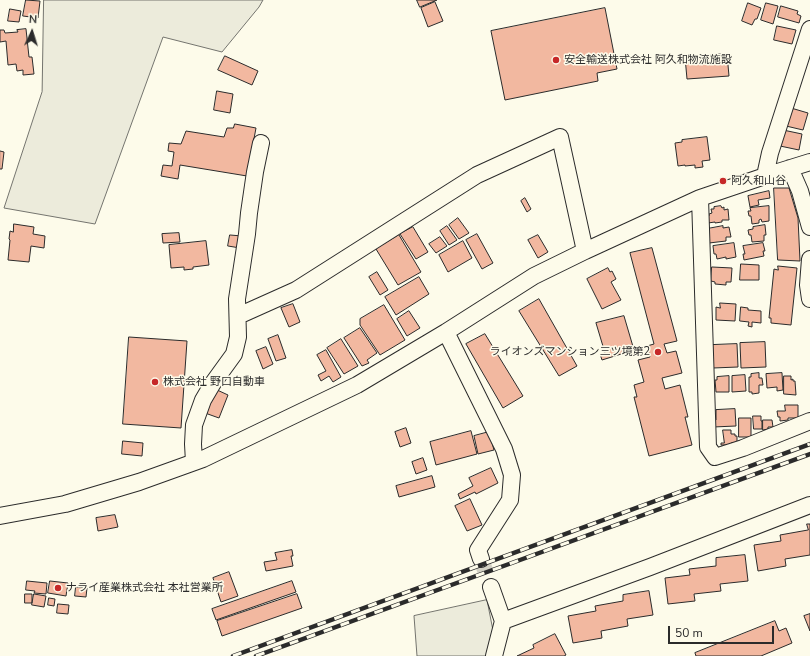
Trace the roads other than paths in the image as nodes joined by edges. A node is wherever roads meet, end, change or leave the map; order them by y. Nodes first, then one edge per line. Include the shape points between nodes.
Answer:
1 (810, 29) edge
2 (261, 143) dead end
3 (810, 162) edge
4 (790, 168) junction
5 (765, 176) junction
6 (700, 198) junction
7 (810, 227) edge
8 (585, 251) junction
9 (810, 260) edge
10 (810, 299) edge
11 (238, 316) junction
12 (446, 332) junction
13 (810, 421) edge
14 (194, 462) junction
15 (810, 505) edge
16 (0, 516) edge
17 (481, 559) tunnel mouth
18 (491, 587) tunnel mouth
19 (503, 621) junction
20 (494, 656) edge

1 - 5 street
2 - 11 street via 237,299
3 - 4 street
4 - 5 street
4 - 7 street via 800,191
5 - 6 street
6 - 8 street
6 - 13 street via 708,447 715,457
8 - 11 street via 560,137 477,175 296,290
8 - 12 street via 534,276
9 - 10 street
11 - 14 street via 238,337 234,354 212,383 194,425
12 - 14 street via 357,385
12 - 17 street via 504,450 512,475 510,500 478,550
14 - 16 street via 65,504
15 - 19 street
18 - 19 street
19 - 20 street

